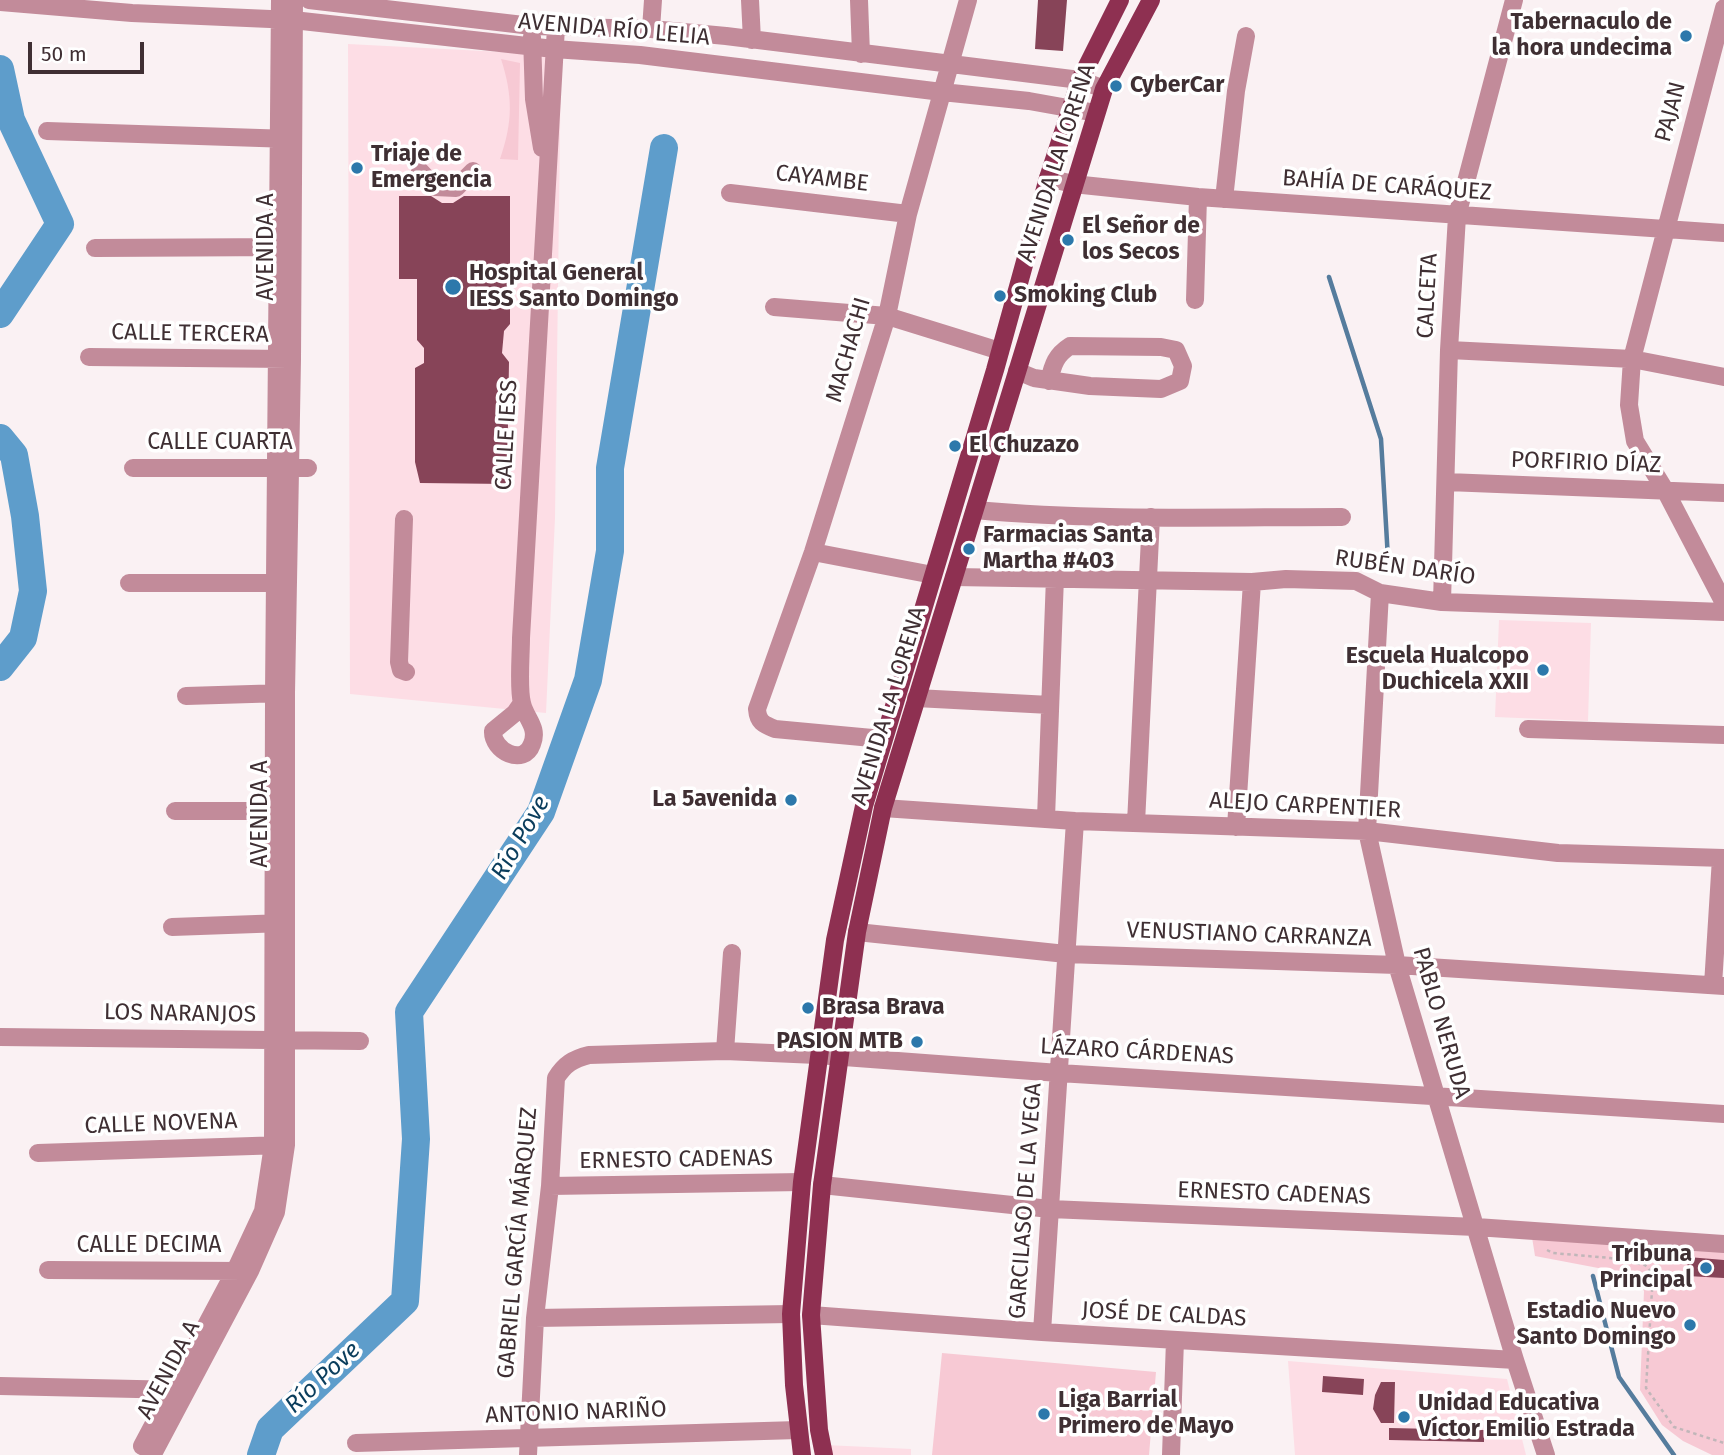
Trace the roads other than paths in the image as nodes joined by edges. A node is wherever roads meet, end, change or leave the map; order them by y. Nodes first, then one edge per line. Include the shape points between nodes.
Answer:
1 (280, 0) edge
2 (294, 0) edge
3 (309, 0) edge
4 (653, 0) edge
5 (750, 0) edge
6 (859, 0) edge
7 (968, 0) edge
8 (1120, 0) edge
9 (1152, 0) edge
10 (1514, 0) edge
11 (0, 2) edge
12 (363, 3) edge
13 (133, 7) edge
14 (1724, 8) edge
15 (286, 20) junction
16 (532, 26) junction
17 (556, 27) junction
18 (651, 29) junction
19 (1246, 36) dead end
20 (752, 40) junction
21 (532, 47) junction
22 (554, 49) junction
23 (861, 54) junction
24 (951, 63) junction
25 (1080, 80) junction
26 (1104, 89) junction
27 (942, 92) junction
28 (1070, 106) junction
29 (1096, 113) junction
30 (47, 131) dead end
31 (286, 139) junction
32 (420, 171) dead end
33 (473, 171) dead end
34 (546, 171) junction
35 (1048, 178) junction
36 (1073, 184) junction
37 (730, 193) dead end
38 (1198, 197) junction
39 (1224, 199) junction
40 (908, 214) junction
41 (1457, 216) junction
42 (1666, 229) junction
43 (1724, 233) edge
44 (284, 247) junction
45 (95, 248) dead end
46 (1195, 300) dead end
47 (774, 307) dead end
48 (887, 316) junction
49 (1449, 350) junction
50 (1000, 351) junction
51 (89, 357) dead end
52 (285, 359) junction
53 (1632, 359) junction
54 (1017, 371) junction
55 (1724, 377) edge
56 (1049, 381) junction
57 (133, 468) dead end
58 (291, 468) junction
59 (1447, 482) junction
60 (1665, 490) junction
61 (1724, 493) edge
62 (975, 510) junction
63 (1151, 517) junction
64 (1342, 517) dead end
65 (404, 519) dead end
66 (813, 552) junction
67 (933, 575) junction
68 (954, 577) junction
69 (1055, 577) junction
70 (1147, 580) junction
71 (1252, 582) junction
72 (129, 583) dead end
73 (282, 583) junction
74 (1380, 593) junction
75 (1442, 602) junction
76 (1724, 603) edge
77 (1724, 612) edge
78 (406, 672) dead end
79 (280, 694) junction
80 (186, 696) dead end
81 (916, 698) junction
82 (522, 703) dead end
83 (1050, 705) junction
84 (1528, 730) dead end
85 (1724, 735) edge
86 (883, 739) junction
87 (883, 808) junction
88 (175, 811) dead end
89 (280, 811) junction
90 (1046, 818) junction
91 (1075, 821) junction
92 (1136, 823) junction
93 (1236, 827) junction
94 (1367, 831) junction
95 (1722, 858) edge
96 (280, 923) junction
97 (172, 927) dead end
98 (856, 932) junction
99 (732, 953) dead end
100 (1066, 954) junction
101 (1397, 965) junction
102 (1719, 985) edge
103 (0, 1037) edge
104 (280, 1040) junction
105 (360, 1041) dead end
106 (725, 1051) junction
107 (817, 1055) junction
108 (839, 1057) junction
109 (1059, 1073) junction
110 (556, 1078) joint
111 (1436, 1094) junction
112 (1724, 1114) edge
113 (279, 1145) junction
114 (38, 1153) dead end
115 (802, 1182) junction
116 (822, 1185) junction
117 (550, 1186) junction
118 (1050, 1209) junction
119 (1476, 1227) junction
120 (1724, 1244) edge
121 (48, 1270) dead end
122 (243, 1271) junction
123 (791, 1314) junction
124 (811, 1315) junction
125 (535, 1318) junction
126 (1042, 1332) junction
127 (1175, 1340) junction
128 (1515, 1360) junction
129 (0, 1386) edge
130 (798, 1430) junction
131 (356, 1443) dead end
132 (528, 1447) edge
133 (802, 1455) edge
134 (824, 1455) edge
135 (1171, 1455) edge
136 (1546, 1455) edge

1 - 15 street, AVENIDA A
2 - 15 street, AVENIDA A
3 - 12 street, AVENIDA RÍO LELIA
4 - 18 street
5 - 20 street
6 - 23 street
7 - 24 street, MACHACHI
8 - 25 main road, AVENIDA LA LORENA
9 - 26 main road, AVENIDA LA LORENA
10 - 41 street, CALCETA
11 - 13 street, AVENIDA RÍO LELIA
12 - 16 street, AVENIDA RÍO LELIA
13 - 15 street, AVENIDA RÍO LELIA
14 - 42 street, PAJAN
15 - 21 street, AVENIDA RÍO LELIA
15 - 31 street, AVENIDA A
16 - 17 street, AVENIDA RÍO LELIA
16 - 21 street, CALLE IESS
17 - 18 street, AVENIDA RÍO LELIA
17 - 22 street, CALLE IESS
18 - 20 street, AVENIDA RÍO LELIA
19 - 39 street
20 - 23 street, AVENIDA RÍO LELIA
21 - 22 street, AVENIDA RÍO LELIA
21 - 34 street, CALLE IESS via 534,99
22 - 27 street, AVENIDA RÍO LELIA via 652,56
22 - 34 street, CALLE IESS
23 - 24 street, AVENIDA RÍO LELIA
24 - 25 street, AVENIDA RÍO LELIA
24 - 27 street, MACHACHI
25 - 26 street, AVENIDA RÍO LELIA
25 - 28 main road, AVENIDA LA LORENA
26 - 29 main road, AVENIDA LA LORENA
27 - 28 street, AVENIDA RÍO LELIA
27 - 40 street, MACHACHI
28 - 29 street, AVENIDA RÍO LELIA
28 - 35 main road, AVENIDA LA LORENA
29 - 36 main road, AVENIDA LA LORENA
30 - 31 street
31 - 44 street, AVENIDA A
32 - 33 street via 436,187 456,188
34 - 82 street, CALLE IESS via 521,624
35 - 36 street, BAHÍA DE CARÁQUEZ
35 - 50 main road, AVENIDA LA LORENA
36 - 38 street, BAHÍA DE CARÁQUEZ
36 - 54 main road, AVENIDA LA LORENA
37 - 40 street, CAYAMBE
38 - 39 street, BAHÍA DE CARÁQUEZ
38 - 46 street
39 - 41 street, BAHÍA DE CARÁQUEZ
40 - 48 street, MACHACHI
41 - 42 street, BAHÍA DE CARÁQUEZ
41 - 49 street, CALCETA
42 - 43 street, BAHÍA DE CARÁQUEZ
42 - 53 street, PAJAN
44 - 45 street
44 - 52 street, AVENIDA A
47 - 48 street
48 - 50 street
48 - 66 street, MACHACHI
49 - 53 street
49 - 59 street, CALCETA
50 - 67 main road, AVENIDA LA LORENA
51 - 52 street, CALLE TERCERA
52 - 58 street, AVENIDA A
53 - 55 street
53 - 60 street, PAJAN via 1629,405 1635,441
54 - 56 street
54 - 62 main road, AVENIDA LA LORENA
56 - 56 street via 1161,389 1180,381 1183,366 1175,351 1161,347 1070,346 1059,353
57 - 58 street, CALLE CUARTA
58 - 73 street, AVENIDA A
59 - 60 street, PORFIRIO DÍAZ
59 - 75 street, CALCETA
60 - 61 street, PORFIRIO DÍAZ
60 - 76 street, PAJAN
62 - 63 street
62 - 68 main road, AVENIDA LA LORENA
63 - 64 street
63 - 70 street
65 - 78 street via 399,662
66 - 67 street
66 - 86 street, MACHACHI via 758,717 775,729
67 - 86 main road, AVENIDA LA LORENA
68 - 69 street, RUBÉN DARÍO
68 - 81 main road, AVENIDA LA LORENA
69 - 70 street, RUBÉN DARÍO
69 - 83 street
70 - 71 street, RUBÉN DARÍO
70 - 92 street
71 - 74 street, RUBÉN DARÍO via 1356,581
71 - 93 street
72 - 73 street
73 - 79 street, AVENIDA A
74 - 75 street, RUBÉN DARÍO
74 - 94 street, PABLO NERUDA
75 - 77 street, RUBÉN DARÍO
79 - 80 street
79 - 89 street, AVENIDA A
81 - 83 street
81 - 87 main road, AVENIDA LA LORENA
83 - 90 street
84 - 85 street
86 - 107 main road, AVENIDA LA LORENA via 835,940
87 - 90 street, ALEJO CARPENTIER
87 - 98 main road, AVENIDA LA LORENA
88 - 89 street
89 - 96 street, AVENIDA A
90 - 91 street, ALEJO CARPENTIER
91 - 92 street, ALEJO CARPENTIER
91 - 100 street, GARCILASO DE LA VEGA
92 - 93 street, ALEJO CARPENTIER
93 - 94 street, ALEJO CARPENTIER
94 - 95 street, ALEJO CARPENTIER via 1558,853
94 - 101 street, PABLO NERUDA
95 - 102 street
96 - 97 street
96 - 104 street, AVENIDA A
98 - 100 street, VENUSTIANO CARRANZA
98 - 108 main road, AVENIDA LA LORENA
99 - 106 street
100 - 101 street, VENUSTIANO CARRANZA
100 - 109 street, GARCILASO DE LA VEGA
101 - 102 street, VENUSTIANO CARRANZA
101 - 111 street, PABLO NERUDA
103 - 104 street, LOS NARANJOS
104 - 105 street, LOS NARANJOS
104 - 113 street, AVENIDA A
106 - 107 street, LÁZARO CÁRDENAS
106 - 110 street, LÁZARO CÁRDENAS via 589,1055 564,1065
107 - 108 street, LÁZARO CÁRDENAS
107 - 115 main road, AVENIDA LA LORENA
108 - 109 street, LÁZARO CÁRDENAS
108 - 116 main road, AVENIDA LA LORENA
109 - 111 street, LÁZARO CÁRDENAS
109 - 118 street, GARCILASO DE LA VEGA
110 - 117 street, GABRIEL GARCÍA MÁRQUEZ
111 - 112 street, LÁZARO CÁRDENAS
111 - 119 street, PABLO NERUDA
113 - 114 street, CALLE NOVENA
113 - 122 street, AVENIDA A via 276,1212
115 - 117 street, ERNESTO CADENAS
115 - 123 main road, AVENIDA LA LORENA
116 - 118 street, ERNESTO CADENAS
116 - 124 main road, AVENIDA LA LORENA
117 - 125 street, GABRIEL GARCÍA MÁRQUEZ
118 - 119 street, ERNESTO CADENAS
118 - 126 street, GARCILASO DE LA VEGA
119 - 120 street, ERNESTO CADENAS
119 - 128 street, PABLO NERUDA
121 - 122 street, CALLE DECIMA
122 - 129 street, AVENIDA A via 178,1390
123 - 125 street
123 - 130 main road, AVENIDA LA LORENA
124 - 126 street, JOSÉ DE CALDAS
124 - 134 main road, AVENIDA LA LORENA
125 - 132 street, GABRIEL GARCÍA MÁRQUEZ
126 - 127 street, JOSÉ DE CALDAS
127 - 128 street, JOSÉ DE CALDAS
127 - 135 street
128 - 136 street, PABLO NERUDA
130 - 132 street, ANTONIO NARIÑO
130 - 133 main road, AVENIDA LA LORENA
131 - 132 street, ANTONIO NARIÑO

